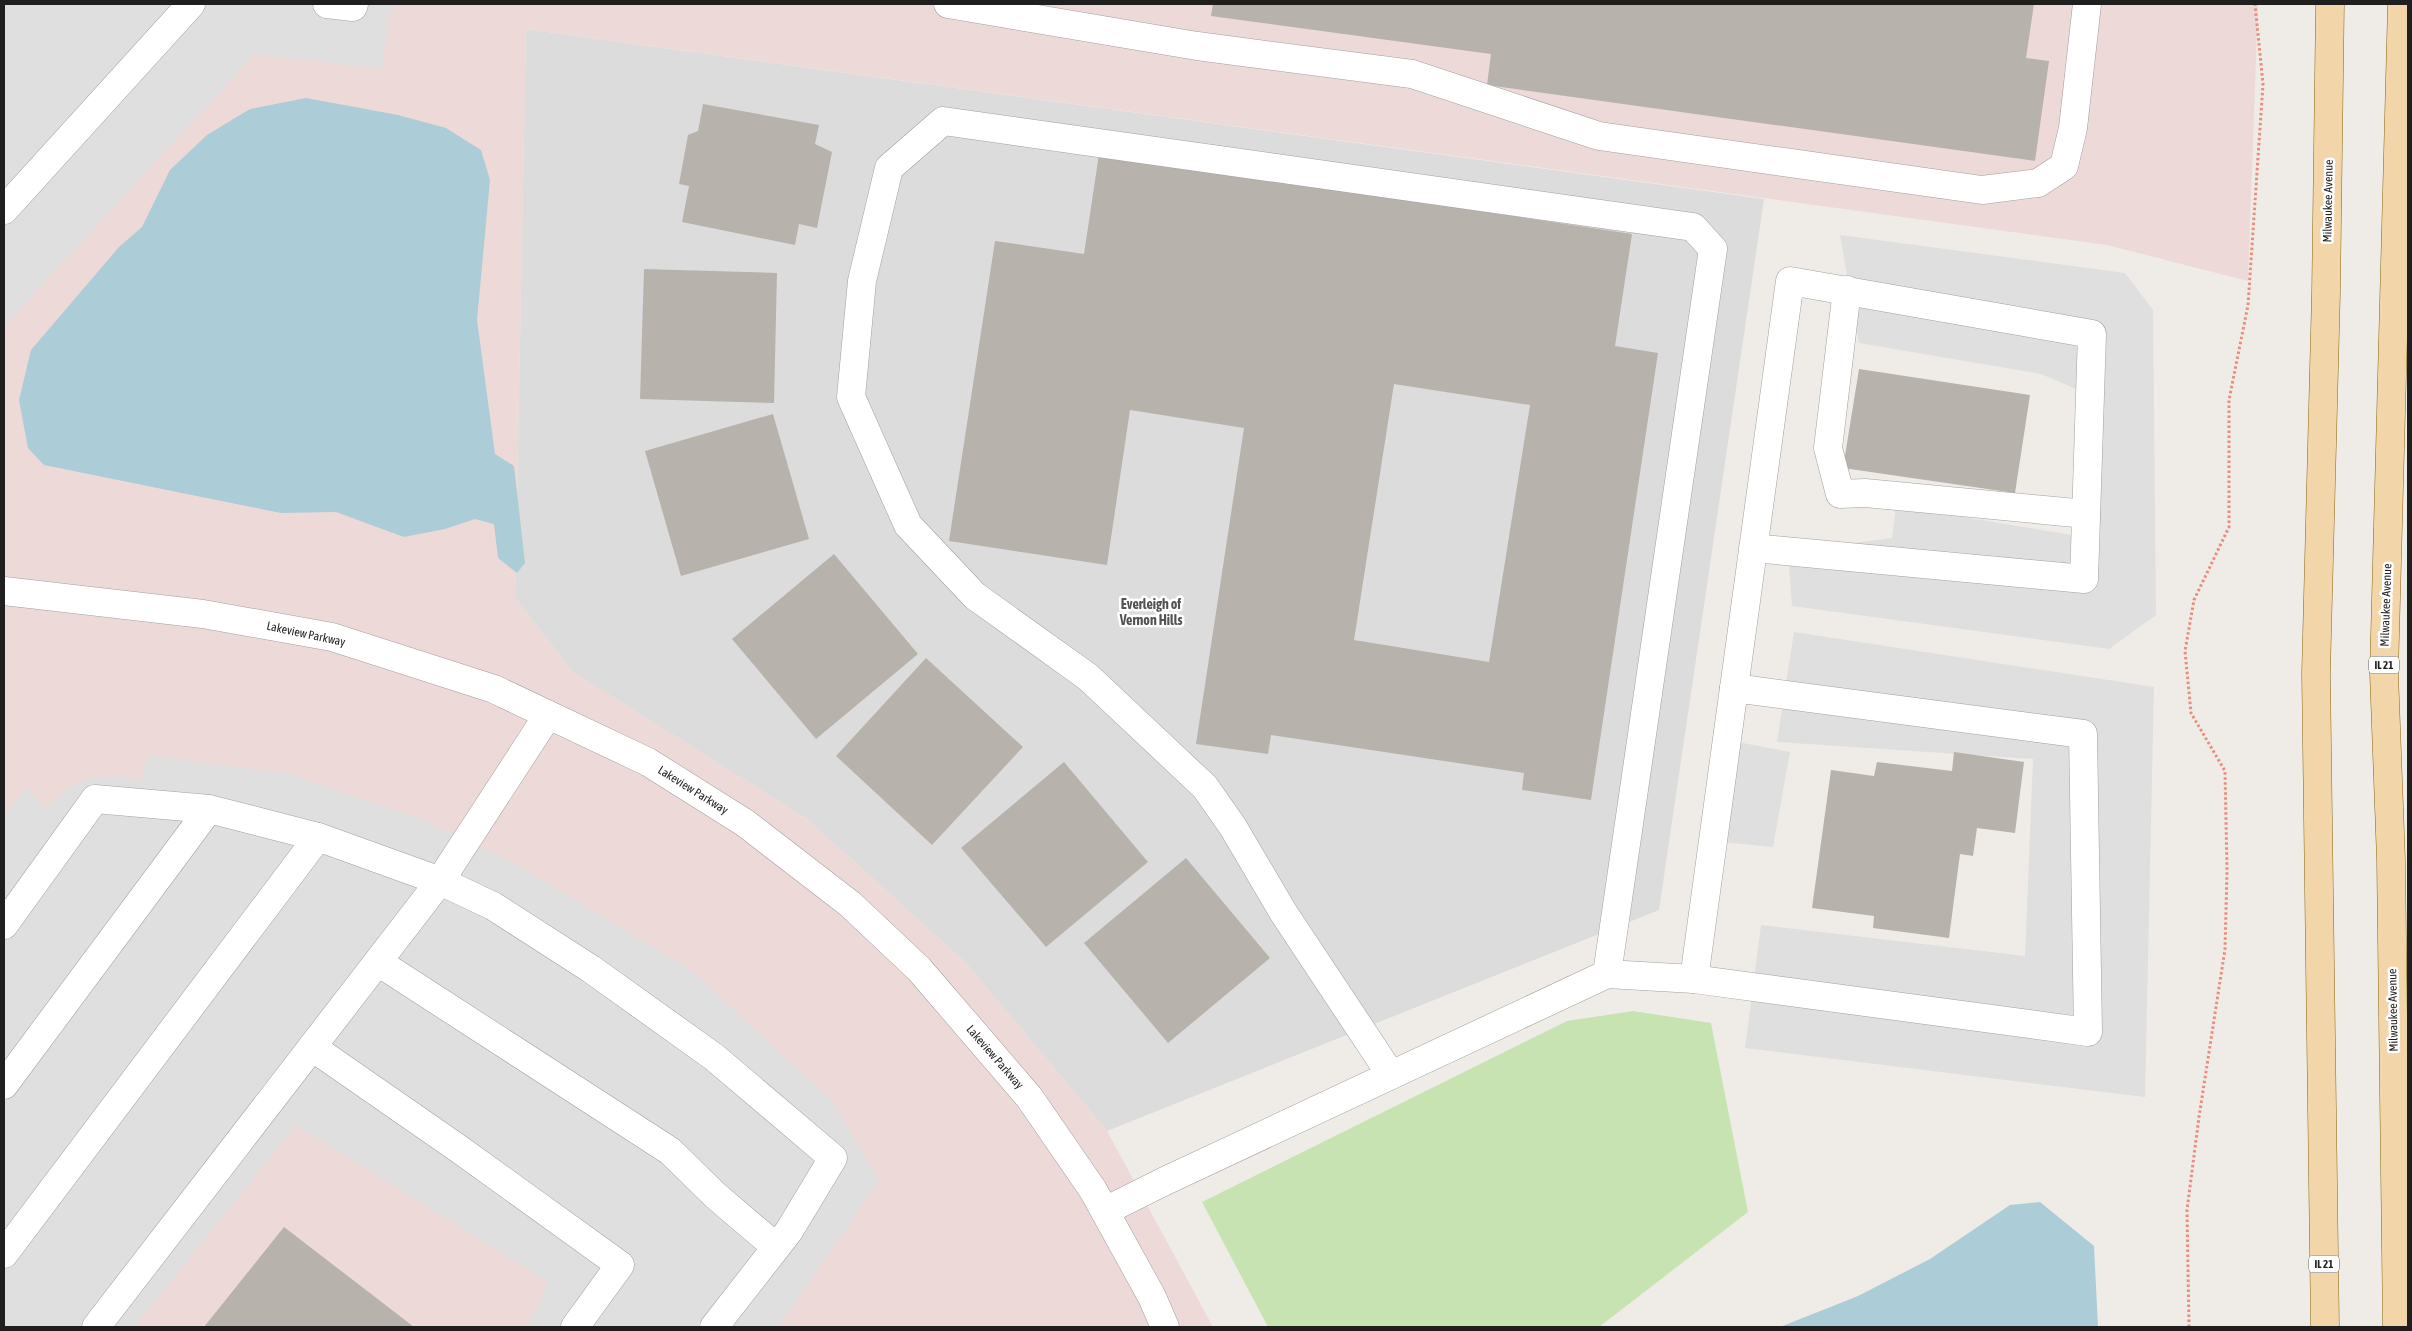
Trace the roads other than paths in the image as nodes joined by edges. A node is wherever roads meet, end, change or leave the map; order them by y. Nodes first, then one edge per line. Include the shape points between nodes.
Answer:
1 (191, 4) edge
2 (327, 4) edge
3 (354, 4) edge
4 (948, 4) edge
5 (2086, 4) edge
6 (2330, 4) edge
7 (2402, 4) edge
8 (4, 210) edge
9 (1847, 290) junction
10 (2086, 514) junction
11 (1753, 548) junction
12 (4, 591) edge
13 (1734, 688) junction
14 (548, 715) junction
15 (209, 809) junction
16 (318, 838) junction
17 (2399, 861) edge
18 (440, 881) junction
19 (4, 925) edge
20 (378, 962) junction
21 (1607, 974) junction
22 (1694, 979) junction
23 (312, 1047) junction
24 (1391, 1075) junction
25 (4, 1085) edge
26 (1105, 1211) junction
27 (776, 1247) junction
28 (4, 1254) edge
29 (96, 1327) edge
30 (575, 1327) edge
31 (714, 1327) edge
32 (1165, 1327) edge
33 (2325, 1327) edge
34 (2397, 1327) edge

1 - 8 street
2 - 3 street via 353,7
4 - 5 street via 1197,46 1412,74 1599,136 1982,190 2038,183 2064,166 2073,128
6 - 33 main road, Milwaukee Avenue / IL 21 via 2316,673
7 - 17 main road, Milwaukee Avenue / IL 21 via 2384,673
9 - 10 street via 2092,334
9 - 10 street via 1828,448 1840,494 1904,496
9 - 11 street via 1790,280
10 - 11 street via 2084,579
11 - 13 street
12 - 14 street, Lakeview Parkway via 203,614 332,637 494,689
13 - 22 street
13 - 22 street via 2083,734 2088,1032
14 - 18 street
14 - 26 street, Lakeview Parkway via 648,762 729,812 850,904 919,969 1029,1097
15 - 16 street
15 - 19 street via 95,800
15 - 25 street
16 - 18 street
16 - 28 street
17 - 34 main road, Milwaukee Avenue / IL 21
18 - 20 street
18 - 27 street via 493,906 592,969 714,1056 833,1158
20 - 23 street
20 - 27 street via 670,1151
21 - 22 street
21 - 24 street
21 - 24 street via 1714,249 1693,227 943,120 889,168 862,281 851,397 908,525 975,596 1088,677 1205,787
23 - 29 street
23 - 30 street via 620,1265
24 - 26 street
26 - 32 street, Lakeview Parkway
27 - 31 street

